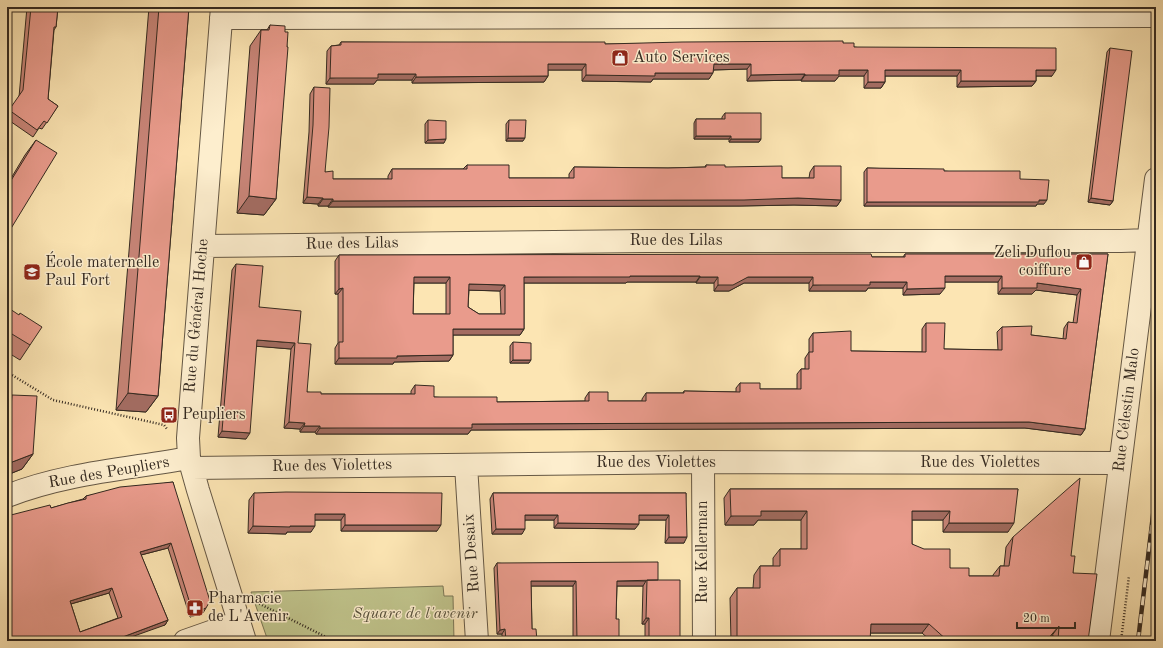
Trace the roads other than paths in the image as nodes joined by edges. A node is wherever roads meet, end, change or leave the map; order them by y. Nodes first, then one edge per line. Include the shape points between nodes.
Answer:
1 (221, 12) edge
2 (1156, 16) edge
3 (1156, 179) edge
4 (1148, 240) junction
5 (203, 246) junction
6 (703, 462) junction
7 (191, 463) junction
8 (466, 464) junction
9 (1120, 464) junction
10 (7, 496) edge
11 (242, 631) edge
12 (185, 641) edge
13 (477, 641) edge
14 (704, 641) edge
15 (1098, 641) edge

1 - 2 street
1 - 5 street, Rue du Général Hoche
3 - 4 street, Rue Célestin Malo
4 - 5 street, Rue des Lilas via 647,241
4 - 9 street, Rue Célestin Malo
5 - 7 street, Rue du Général Hoche via 188,438
6 - 8 street, Rue des Violettes
6 - 9 street, Rue des Violettes
6 - 14 street, Rue Kellerman
7 - 8 street, Rue des Violettes
7 - 10 street, Rue des Peupliers via 82,475
7 - 11 street, Rue du Général Hoche
8 - 13 street, Rue Desaix
9 - 15 street, Rue Célestin Malo
11 - 12 street

